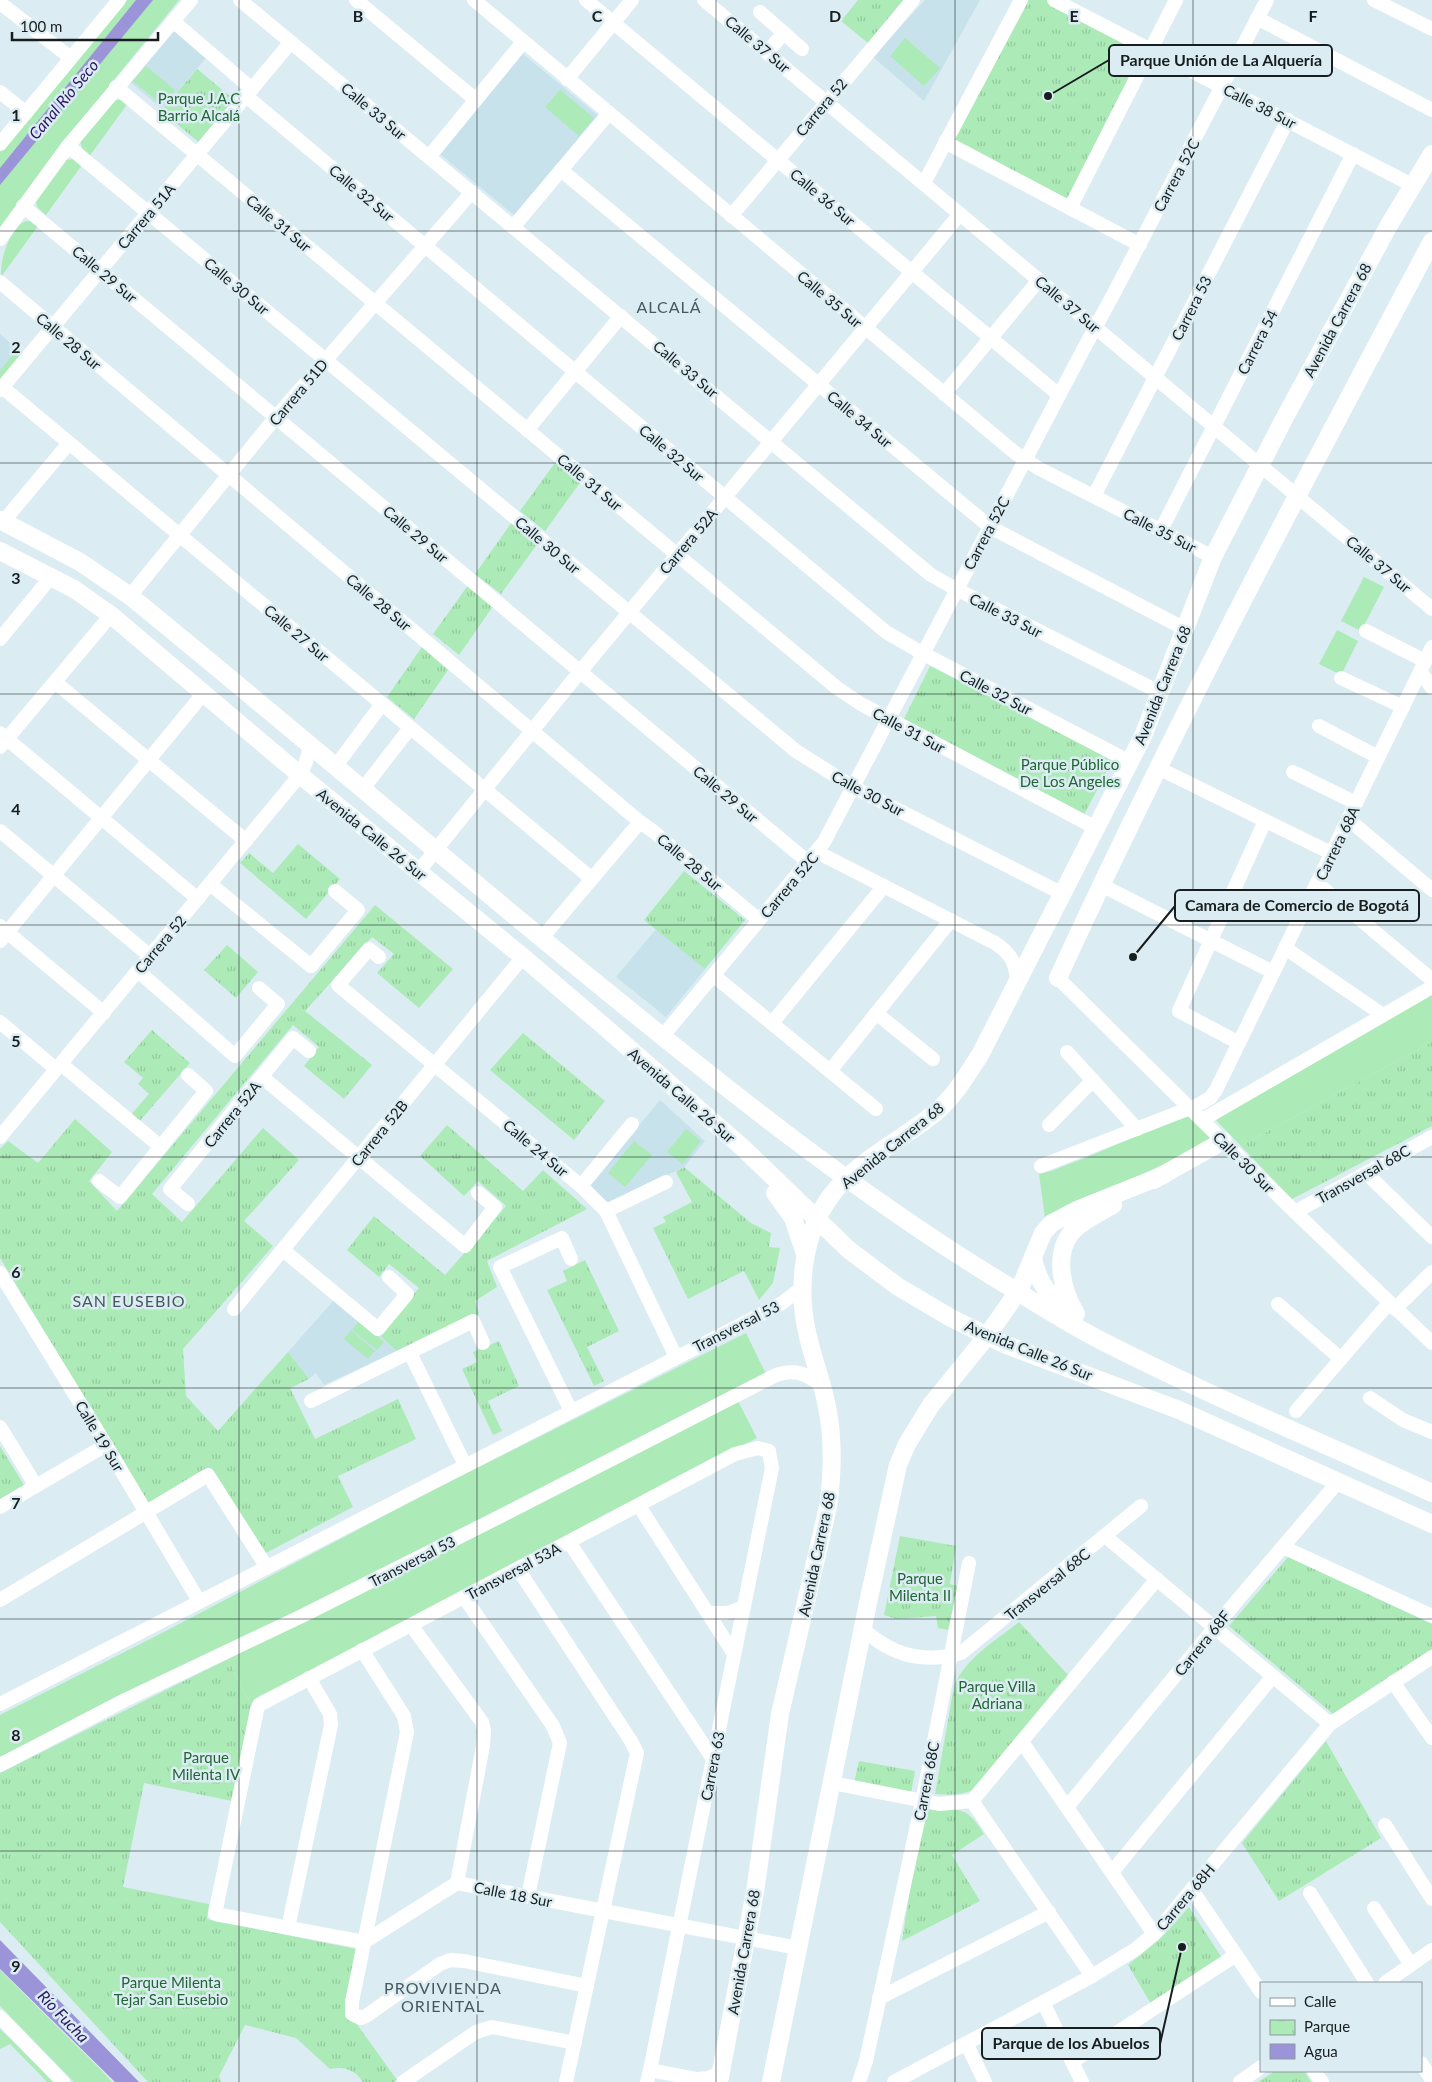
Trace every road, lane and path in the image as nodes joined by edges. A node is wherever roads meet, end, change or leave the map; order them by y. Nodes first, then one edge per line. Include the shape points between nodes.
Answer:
1 (119, 0) edge
2 (191, 0) edge
3 (240, 0) edge
4 (356, 0) edge
5 (474, 0) edge
6 (586, 0) edge
7 (632, 0) edge
8 (704, 0) edge
9 (912, 0) edge
10 (1021, 0) edge
11 (1054, 0) edge
12 (1176, 0) edge
13 (1266, 0) edge
14 (1374, 0) edge
15 (0, 3) edge
16 (760, 12) dead end
17 (1257, 18) junction
18 (173, 21) junction
19 (614, 23) junction
20 (1432, 29) edge
21 (784, 33) junction
22 (291, 42) junction
23 (523, 42) junction
24 (802, 49) dead end
25 (1150, 49) junction
26 (767, 52) junction
27 (71, 58) junction
28 (568, 79) junction
29 (1223, 86) junction
30 (116, 87) junction
31 (0, 92) edge
32 (249, 92) junction
33 (476, 100) junction
34 (826, 101) junction
35 (1432, 110) edge
36 (26, 113) junction
37 (609, 113) junction
38 (1288, 120) junction
39 (945, 142) junction
40 (0, 144) edge
41 (68, 146) junction
42 (1353, 154) junction
43 (1432, 154) edge
44 (197, 155) junction
45 (429, 157) junction
46 (778, 159) junction
47 (561, 170) junction
48 (924, 183) junction
49 (1412, 186) junction
50 (472, 192) junction
51 (23, 206) junction
52 (1070, 208) junction
53 (149, 213) junction
54 (960, 214) junction
55 (731, 216) junction
56 (514, 226) junction
57 (0, 239) edge
58 (1432, 241) edge
59 (1140, 245) junction
60 (425, 246) junction
61 (100, 270) junction
62 (912, 272) junction
63 (1039, 280) junction
64 (0, 282) edge
65 (375, 302) junction
66 (621, 316) junction
67 (53, 327) junction
68 (1095, 327) junction
69 (865, 328) junction
70 (991, 338) junction
71 (325, 360) junction
72 (575, 372) junction
73 (1156, 377) junction
74 (818, 384) junction
75 (1, 389) edge
76 (944, 394) junction
77 (1059, 395) junction
78 (276, 417) junction
79 (1214, 426) junction
80 (528, 430) junction
81 (771, 441) junction
82 (69, 443) junction
83 (1025, 460) junction
84 (1260, 465) junction
85 (228, 475) junction
86 (1094, 496) junction
87 (1297, 496) junction
88 (725, 497) junction
89 (2, 521) edge
90 (990, 527) junction
91 (1161, 530) junction
92 (179, 535) junction
93 (0, 551) edge
94 (677, 554) junction
95 (1213, 557) junction
96 (52, 577) junction
97 (956, 589) junction
98 (130, 596) junction
99 (1432, 609) edge
100 (629, 612) junction
101 (111, 615) junction
102 (1185, 629) junction
103 (1366, 631) dead end
104 (0, 638) edge
105 (1432, 648) edge
106 (922, 653) junction
107 (1423, 666) junction
108 (580, 671) junction
109 (1342, 678) dead end
110 (55, 682) junction
111 (1432, 688) edge
112 (1161, 693) junction
113 (203, 694) junction
114 (382, 704) junction
115 (1403, 707) junction
116 (888, 719) junction
117 (1319, 726) dead end
118 (410, 728) junction
119 (531, 731) junction
120 (2, 740) edge
121 (310, 746) junction
122 (1378, 757) junction
123 (149, 760) junction
124 (1130, 762) junction
125 (335, 767) junction
126 (1158, 768) junction
127 (1293, 772) dead end
128 (300, 775) junction
129 (853, 787) junction
130 (484, 789) junction
131 (362, 790) junction
132 (1356, 803) junction
133 (101, 818) junction
134 (1348, 820) junction
135 (1265, 821) junction
136 (640, 822) junction
137 (1096, 828) junction
138 (0, 831) edge
139 (246, 841) junction
140 (435, 851) junction
141 (1331, 853) junction
142 (813, 857) junction
143 (418, 872) junction
144 (54, 876) junction
145 (592, 879) junction
146 (1317, 883) junction
147 (210, 884) junction
148 (1101, 885) junction
149 (884, 886) junction
150 (335, 890) dead end
151 (1432, 890) edge
152 (1063, 894) junction
153 (198, 899) junction
154 (759, 920) junction
155 (951, 920) junction
156 (3, 933) edge
157 (541, 939) junction
158 (1211, 941) junction
159 (1285, 948) junction
160 (374, 953) dead end
161 (150, 956) junction
162 (522, 957) junction
163 (138, 972) junction
164 (1274, 972) junction
165 (713, 975) junction
166 (1058, 978) joint
167 (1432, 980) edge
168 (1017, 983) junction
169 (1432, 987) edge
170 (259, 988) dead end
171 (104, 1013) junction
172 (876, 1013) junction
173 (1383, 1016) junction
174 (0, 1022) edge
175 (599, 1022) junction
176 (772, 1023) junction
177 (662, 1036) junction
178 (1239, 1043) junction
179 (309, 1051) dead end
180 (1067, 1052) dead end
181 (933, 1059) dead end
182 (435, 1064) junction
183 (59, 1067) junction
184 (830, 1070) junction
185 (188, 1075) dead end
186 (262, 1077) junction
187 (1093, 1080) junction
188 (1190, 1108) junction
189 (876, 1109) dead end
190 (1202, 1120) junction
191 (632, 1124) dead end
192 (1049, 1125) dead end
193 (1137, 1129) junction
194 (0, 1137) edge
195 (1432, 1137) edge
196 (1223, 1141) junction
197 (161, 1147) junction
198 (358, 1158) junction
199 (1042, 1166) dead end
200 (1366, 1173) junction
201 (1164, 1174) junction
202 (99, 1181) dead end
203 (666, 1182) dead end
204 (582, 1186) junction
205 (478, 1193) dead end
206 (188, 1204) dead end
207 (606, 1211) junction
208 (1295, 1212) junction
209 (1432, 1237) edge
210 (284, 1250) junction
211 (805, 1257) junction
212 (1033, 1257) junction
213 (572, 1259) dead end
214 (1432, 1272) edge
215 (0, 1273) edge
216 (388, 1277) dead end
217 (802, 1287) junction
218 (1278, 1304) dead end
219 (1392, 1306) junction
220 (234, 1309) dead end
221 (1076, 1315) junction
222 (483, 1343) dead end
223 (1432, 1343) edge
224 (410, 1352) junction
225 (676, 1357) junction
226 (1341, 1359) junction
227 (822, 1386) junction
228 (1370, 1398) dead end
229 (311, 1401) dead end
230 (571, 1411) junction
231 (1296, 1411) dead end
232 (1278, 1423) junction
233 (0, 1427) edge
234 (1432, 1432) edge
235 (106, 1445) junction
236 (769, 1451) joint
237 (465, 1465) junction
238 (1338, 1482) junction
239 (36, 1486) junction
240 (1432, 1493) edge
241 (639, 1506) junction
242 (1141, 1506) dead end
243 (0, 1507) edge
244 (147, 1513) junction
245 (1432, 1524) edge
246 (1105, 1536) junction
247 (569, 1542) junction
248 (1282, 1547) junction
249 (969, 1563) dead end
250 (266, 1566) junction
251 (518, 1570) junction
252 (1156, 1579) junction
253 (464, 1597) junction
254 (0, 1600) edge
255 (198, 1601) junction
256 (744, 1607) junction
257 (709, 1613) junction
258 (1432, 1616) edge
259 (411, 1625) junction
260 (1214, 1628) junction
261 (863, 1629) junction
262 (362, 1650) junction
263 (734, 1654) junction
264 (950, 1656) junction
265 (1432, 1657) edge
266 (1273, 1676) junction
267 (310, 1678) junction
268 (1393, 1682) junction
269 (0, 1704) edge
270 (1330, 1724) junction
271 (1432, 1738) edge
272 (1022, 1742) junction
273 (713, 1759) junction
274 (0, 1765) edge
275 (832, 1784) junction
276 (972, 1801) junction
277 (922, 1802) junction
278 (1067, 1807) junction
279 (1385, 1825) dead end
280 (1112, 1872) junction
281 (457, 1883) junction
282 (1192, 1890) junction
283 (1310, 1893) dead end
284 (528, 1896) junction
285 (1432, 1899) edge
286 (1374, 1908) dead end
287 (603, 1911) junction
288 (1049, 1912) junction
289 (679, 1926) junction
290 (288, 1928) junction
291 (1154, 1934) junction
292 (746, 1938) junction
293 (364, 1942) junction
294 (798, 1948) junction
295 (1432, 1950) edge
296 (1236, 1955) junction
297 (1411, 1965) junction
298 (1092, 1976) junction
299 (1366, 1982) edge
300 (1386, 1982) edge
301 (587, 1986) junction
302 (1260, 1991) edge
303 (879, 1998) junction
304 (1043, 2002) junction
305 (0, 2017) edge
306 (574, 2043) junction
307 (966, 2043) junction
308 (1072, 2062) junction
309 (1422, 2065) edge
310 (1260, 2068) edge
311 (649, 2076) edge
312 (720, 2077) edge
313 (1432, 2080) edge
314 (63, 2082) edge
315 (403, 2082) edge
316 (566, 2082) edge
317 (771, 2082) edge
318 (859, 2082) edge
319 (894, 2082) edge
320 (986, 2082) edge
321 (1082, 2082) edge
322 (1240, 2082) edge

1 - 27 street
2 - 18 street
3 - 22 street, Calle 33 Sur
4 - 33 street
5 - 23 street, Calle 35 Sur
6 - 19 street, Calle 36 Sur
7 - 19 street
8 - 26 street, Calle 37 Sur
9 - 34 street, Carrera 52
10 - 39 street
11 - 25 street, Calle 38 Sur
12 - 25 street
13 - 17 street, Carrera 52C
14 - 20 street
15 - 27 street
16 - 21 street
17 - 29 street, Carrera 52C
17 - 35 street
18 - 30 street
18 - 32 street, Calle 32 Sur
19 - 28 street
19 - 46 street, Calle 36 Sur
21 - 24 street
21 - 26 street
22 - 32 street, Carrera 51A
22 - 45 street, Calle 33 Sur
23 - 28 street, Calle 35 Sur
23 - 33 street
25 - 29 street, Calle 38 Sur
25 - 52 street
26 - 34 street, Calle 37 Sur
27 - 36 street
28 - 37 street, Calle 35 Sur
29 - 38 street, Calle 38 Sur
29 - 59 street, Carrera 52C
30 - 41 street
30 - 44 street, Calle 31 Sur
31 - 36 street
32 - 44 street, Carrera 51A
32 - 60 street, Calle 32 Sur
33 - 45 street
34 - 46 street, Carrera 52
34 - 48 street, Calle 37 Sur
36 - 40 street
37 - 47 street
37 - 55 street, Calle 35 Sur
38 - 42 street, Calle 38 Sur
38 - 73 street, Carrera 53
39 - 48 street
39 - 52 street
41 - 51 street
41 - 53 street, Calle 30 Sur
42 - 49 street, Calle 38 Sur
42 - 79 street, Carrera 54
43 - 49 main road, Avenida Carrera 68
44 - 53 street, Carrera 51A
44 - 65 street, Calle 31 Sur
45 - 50 street, Calle 33 Sur
46 - 55 street, Carrera 52
46 - 62 street, Calle 36 Sur
47 - 56 street
47 - 74 street, Calle 34 Sur
48 - 54 street, Calle 37 Sur
49 - 84 main road, Avenida Carrera 68
50 - 56 street, Calle 33 Sur
50 - 60 street, Carrera 51D
51 - 57 street
51 - 61 street, Calle 29 Sur
52 - 59 street
53 - 61 street, Carrera 51A
53 - 71 street, Calle 30 Sur
54 - 62 street, Carrera 52A
54 - 63 street, Calle 37 Sur
55 - 69 street, Calle 35 Sur
56 - 66 street, Calle 33 Sur
58 - 87 main road, Avenida Carrera 68
59 - 68 street, Carrera 52C
60 - 65 street, Carrera 51D
60 - 72 street, Calle 32 Sur
61 - 67 street, Carrera 51A
61 - 78 street, Calle 29 Sur
62 - 69 street, Carrera 52A
62 - 70 street, Calle 36 Sur
63 - 68 street, Calle 37 Sur
63 - 70 street
64 - 67 street, Calle 28 Sur
65 - 71 street, Carrera 51D
65 - 80 street, Calle 31 Sur
66 - 72 street
66 - 81 street, Calle 33 Sur
67 - 75 street, Carrera 51A
67 - 85 street, Calle 28 Sur
68 - 73 street, Calle 37 Sur
68 - 77 street, Carrera 52C
69 - 74 street, Carrera 52A
69 - 76 street, Calle 35 Sur
70 - 76 street
70 - 77 street, Calle 36 Sur
71 - 78 street, Carrera 51D
71 - 100 street, Calle 30 Sur
72 - 80 street
72 - 88 street, Calle 32 Sur
73 - 79 street, Calle 37 Sur
73 - 86 street, Carrera 53
74 - 81 street, Carrera 52A
74 - 90 street, Calle 34 Sur
75 - 82 street, Calle 27 Sur
76 - 83 street, Calle 35 Sur
77 - 83 street, Carrera 52C
78 - 85 street, Carrera 51D
78 - 108 street, Calle 29 Sur
79 - 84 street, Calle 37 Sur
79 - 91 street, Carrera 54
80 - 94 street, Calle 31 Sur
81 - 88 street, Carrera 52A
81 - 97 street, Calle 33 Sur via 931,575
82 - 89 street
82 - 92 street, Calle 27 Sur
83 - 86 street, Calle 35 Sur
83 - 90 street, Carrera 52C
84 - 87 street, Calle 37 Sur
84 - 95 main road, Avenida Carrera 68
85 - 92 street, Carrera 51D
85 - 119 street, Calle 28 Sur
86 - 91 street, Calle 35 Sur
87 - 99 street, Calle 37 Sur
87 - 126 main road, Avenida Carrera 68
88 - 94 street, Carrera 52A
88 - 106 street, Calle 32 Sur via 886,632
89 - 98 main road, Avenida Calle 26 Sur via 80,562
90 - 97 street, Carrera 52C
90 - 102 street, Calle 34 Sur
91 - 95 street, Calle 35 Sur
92 - 98 street, Carrera 51D
92 - 114 street, Calle 27 Sur
93 - 96 main road, Avenida Calle 26 Sur
94 - 100 street, Carrera 52A
94 - 116 street, Calle 31 Sur via 837,688
95 - 102 main road, Avenida Carrera 68
96 - 101 main road, Avenida Calle 26 Sur
96 - 104 street
97 - 106 street, Carrera 52C
97 - 112 street, Calle 33 Sur
98 - 121 main road, Avenida Calle 26 Sur
100 - 108 street, Carrera 52A
100 - 129 street, Calle 30 Sur via 783,742
101 - 110 street
101 - 113 main road, Avenida Calle 26 Sur
102 - 112 main road, Avenida Carrera 68
103 - 107 street
105 - 107 street, Carrera 68A
106 - 116 street, Carrera 52C
106 - 124 street, Calle 32 Sur
107 - 111 street
107 - 115 street, Carrera 68A
108 - 119 street, Carrera 52A
108 - 142 street, Calle 29 Sur
109 - 115 street
110 - 120 street
110 - 123 street
112 - 124 main road, Avenida Carrera 68
113 - 123 street
113 - 128 main road, Avenida Calle 26 Sur
114 - 118 street, Calle 27 Sur
114 - 125 street
115 - 122 street, Carrera 68A
116 - 129 street, Carrera 52C
116 - 137 street, Calle 31 Sur
117 - 122 street
118 - 130 street, Calle 27 Sur
118 - 131 street
119 - 130 street, Carrera 52A
119 - 136 street, Calle 28 Sur
120 - 133 street
121 - 125 main road, Avenida Calle 26 Sur
121 - 128 street, Carrera 52
122 - 132 street, Carrera 68A
123 - 133 street
123 - 139 street
124 - 137 main road, Avenida Carrera 68
125 - 131 main road, Avenida Calle 26 Sur
126 - 135 street
126 - 148 main road, Avenida Carrera 68
127 - 132 street
128 - 139 street, Carrera 52
128 - 143 main road, Avenida Calle 26 Sur
129 - 142 street, Carrera 52C
129 - 152 street, Calle 30 Sur
130 - 140 street, Carrera 52A
130 - 145 street, Calle 27 Sur
131 - 140 main road, Avenida Calle 26 Sur
132 - 134 street, Carrera 68A
133 - 144 street
133 - 153 street
134 - 141 street, Carrera 68A
134 - 151 street
135 - 141 street
135 - 158 street
136 - 145 street
136 - 154 street, Calle 28 Sur
137 - 152 main road, Avenida Carrera 68
138 - 144 street
139 - 147 street, Carrera 52
140 - 143 street, Carrera 52A
140 - 157 main road, Avenida Calle 26 Sur
141 - 146 street, Carrera 68A
142 - 149 street, Calle 29 Sur
142 - 154 street, Carrera 52C
143 - 162 main road, Avenida Calle 26 Sur
144 - 156 street
144 - 161 street
145 - 157 street
146 - 159 street, Carrera 68A
146 - 167 street
147 - 150 street via 311,966 358,910
147 - 153 street, Carrera 52
148 - 158 street
148 - 166 main road, Avenida Carrera 68
149 - 155 street, Calle 29 Sur
149 - 176 street
152 - 168 main road, Avenida Carrera 68
153 - 161 street, Carrera 52
154 - 165 street, Carrera 52C
155 - 168 street, Calle 29 Sur via 1005,949 1014,961
155 - 172 street
156 - 171 street
157 - 177 main road, Avenida Calle 26 Sur
158 - 164 street
158 - 178 street via 1179,1011
159 - 164 street, Carrera 68A
159 - 173 street
160 - 182 street, Calle 24 Sur via 338,985
161 - 163 street, Carrera 52
162 - 175 main road, Avenida Calle 26 Sur
162 - 182 street, Carrera 52B
163 - 170 street via 235,1056 278,1004
163 - 171 street, Carrera 52
164 - 178 street, Carrera 68A
165 - 176 street
165 - 177 street, Carrera 52C
166 - 188 street, Calle 30 Sur
168 - 211 main road, Avenida Carrera 68 via 980,1055 955,1092 937,1111 873,1156 841,1184 813,1227
169 - 173 street
171 - 183 street, Carrera 52
172 - 181 street
172 - 184 street
173 - 190 street
174 - 183 street
175 - 211 main road via 691,1116 779,1197 793,1218
175 - 238 main road, Avenida Calle 26 Sur via 743,1148 849,1250 914,1296 1004,1344 1179,1410
176 - 184 street
177 - 232 main road, Avenida Calle 26 Sur via 764,1116 921,1230 978,1267 1097,1338 1192,1386
178 - 188 street, Carrera 68A via 1210,1098
179 - 186 street, Carrera 52A via 293,1038
180 - 187 street
182 - 198 street, Carrera 52B
182 - 204 street, Calle 24 Sur
183 - 194 street, Carrera 52
183 - 197 street
184 - 189 street
185 - 197 street via 206,1091
186 - 198 street
186 - 206 street, Carrera 52A via 170,1189
187 - 192 street
187 - 193 street
188 - 190 street, Calle 30 Sur
188 - 193 street, Carrera 68A
190 - 196 street, Calle 30 Sur
191 - 204 street
193 - 199 street, Carrera 68A
195 - 200 street, Transversal 68C
196 - 201 main road
196 - 208 street, Calle 30 Sur
197 - 202 street via 120,1197
198 - 205 street via 465,1246 495,1207
198 - 210 street, Carrera 52B
200 - 208 street, Transversal 68C
200 - 209 street
201 - 212 main road via 1064,1215 1043,1233
201 - 221 main road via 1088,1220 1071,1232 1066,1240 1062,1255 1063,1277
203 - 207 street
204 - 207 street, Calle 24 Sur
207 - 225 street, Calle 24 Sur
208 - 219 street, Calle 30 Sur
210 - 216 street via 378,1329 407,1294
210 - 220 street, Carrera 52B
211 - 217 main road, Avenida Carrera 68
212 - 221 main road via 1042,1286
212 - 261 main road via 1010,1303 932,1405 907,1444 898,1466
213 - 230 street via 562,1238 500,1267
214 - 219 street
215 - 235 street, Calle 19 Sur
217 - 225 street, Transversal 53 via 782,1303
217 - 227 main road, Avenida Carrera 68 via 804,1318
218 - 226 street
219 - 223 street, Calle 30 Sur
219 - 226 street
221 - 232 main road
222 - 224 street via 473,1321
224 - 229 street
224 - 237 street
225 - 230 street, Transversal 53
226 - 231 street
227 - 274 street, Transversal 53 via 800,1372 776,1375 507,1513
227 - 292 main road, Avenida Carrera 68 via 833,1452 829,1498 780,1714
228 - 234 street via 1403,1420
230 - 237 street, Transversal 53
232 - 240 main road, Avenida Calle 26 Sur
233 - 239 street
235 - 239 street
235 - 244 street, Calle 19 Sur
236 - 241 street, Transversal 53A via 758,1448 735,1454
236 - 256 street, Carrera 63 via 772,1468
237 - 250 street, Transversal 53
238 - 245 main road, Avenida Calle 26 Sur
238 - 248 street, Carrera 68F
239 - 243 street
241 - 247 street, Transversal 53A
241 - 257 street
242 - 246 street, Transversal 68C
244 - 250 street via 208,1475
244 - 254 street
244 - 255 street, Calle 19 Sur
246 - 252 street
246 - 264 street, Transversal 68C via 968,1649
247 - 251 street, Transversal 53A
247 - 273 street
248 - 258 street
248 - 260 street, Carrera 68F
249 - 264 street, Carrera 68C
250 - 255 street, Transversal 53
251 - 253 street, Transversal 53A
251 - 287 street via 636,1753
252 - 260 street
252 - 272 street
253 - 259 street, Transversal 53A
253 - 284 street via 553,1726 560,1742
255 - 269 street, Transversal 53
256 - 257 street via 720,1614
256 - 263 street, Carrera 63
257 - 263 street
259 - 262 street, Transversal 53A
259 - 281 street via 482,1722 484,1730
260 - 266 street
260 - 278 street, Carrera 68F
261 - 264 street via 897,1652 925,1658
261 - 275 main road
262 - 267 street, Transversal 53A
262 - 293 street via 404,1716 408,1732
263 - 273 street, Carrera 63
264 - 277 street, Carrera 68C
265 - 268 street, Carrera 68H
266 - 270 street
266 - 280 street
267 - 290 street via 331,1718
267 - 290 street, Transversal 53A via 259,1705 256,1710 215,1914
268 - 270 street, Carrera 68H
268 - 271 street
270 - 282 street, Carrera 68H
272 - 276 street
272 - 278 street
273 - 289 street, Carrera 63
275 - 277 street
275 - 294 main road
276 - 277 street via 949,1804
276 - 288 street
277 - 303 street, Carrera 68C
278 - 280 street
279 - 285 street
280 - 291 street
281 - 284 street, Calle 18 Sur
281 - 293 street, Calle 18 Sur
282 - 291 street, Carrera 68H
282 - 296 street
283 - 299 street
284 - 287 street, Calle 18 Sur
286 - 297 street
287 - 289 street, Calle 18 Sur
287 - 301 street
288 - 298 street
288 - 303 street
289 - 292 street, Calle 18 Sur
289 - 311 street, Carrera 63
290 - 293 street
291 - 298 street, Carrera 68H
292 - 294 street, Calle 18 Sur
292 - 312 main road, Avenida Carrera 68
293 - 301 street via 351,2009 352,2014 361,2018 450,1960
294 - 317 main road
295 - 297 street
296 - 302 street
296 - 308 street
297 - 300 street
298 - 304 street, Carrera 68H
301 - 306 street
303 - 318 street, Carrera 68C
304 - 307 street, Carrera 68H
304 - 308 street
305 - 314 street
306 - 315 street via 486,2028
306 - 316 street
307 - 319 street, Carrera 68H
307 - 320 street
308 - 321 street
309 - 313 street
310 - 322 street
311 - 312 street via 697,2080

